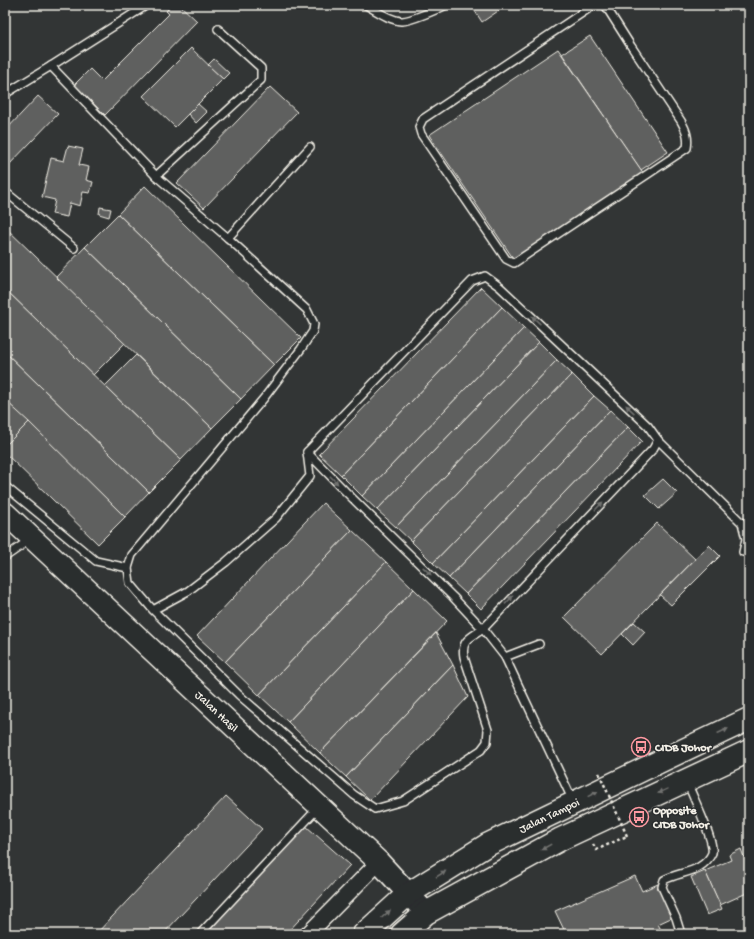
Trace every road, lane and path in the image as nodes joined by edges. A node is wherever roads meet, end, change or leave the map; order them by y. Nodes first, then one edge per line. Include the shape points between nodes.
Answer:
1 (147, 5) edge
2 (366, 5) edge
3 (446, 5) edge
4 (594, 5) edge
5 (605, 5) edge
6 (218, 29) dead end
7 (51, 66) junction
8 (5, 94) edge
9 (310, 148) dead end
10 (156, 176) junction
11 (5, 194) edge
12 (228, 238) junction
13 (74, 248) dead end
14 (658, 440) junction
15 (307, 452) junction
16 (5, 486) edge
17 (5, 513) edge
18 (32, 538) junction
19 (743, 552) dead end
20 (5, 557) edge
21 (128, 568) junction
22 (153, 610) junction
23 (483, 628) junction
24 (539, 644) dead end
25 (505, 657) junction
26 (749, 719) edge
27 (749, 750) edge
28 (599, 773) dead end
29 (686, 780) junction
30 (573, 803) junction
31 (320, 807) junction
32 (596, 850) dead end
33 (379, 862) junction
34 (408, 894) junction
35 (426, 913) junction
36 (200, 934) edge
37 (308, 934) edge
38 (364, 934) edge
39 (402, 934) edge
40 (681, 934) edge

1 - 7 lane
2 - 3 lane via 402,22
4 - 5 lane via 423,119 419,127 421,134 506,259 514,263 687,148 687,132 681,121
6 - 10 lane via 261,68 261,80
7 - 8 lane
7 - 10 lane
9 - 12 lane
10 - 12 lane
11 - 13 lane
12 - 21 lane via 307,310 314,324 313,331 264,398 132,555
14 -> 15 lane via 648,426 500,287 485,276 472,281
14 - 19 lane via 742,522 746,539
23 -> 14 lane via 654,448
15 - 22 lane via 310,476 276,518 188,591
15 -> 23 lane
16 - 21 lane via 96,561
17 - 18 street, Jalan Hasil
18 - 20 lane
18 - 31 street, Jalan Hasil
21 - 22 lane via 130,583
22 - 23 lane via 239,695 354,796 375,810 403,801 481,750 486,742 488,730 462,648 465,641
23 - 25 lane
24 - 25 lane
25 - 30 lane
30 -> 26 main road, Jalan Tampoi
27 - 29 main road
28 - 32 path, bridge via 627,836
29 -> 35 main road via 561,839
29 - 40 lane via 710,839 712,853 706,862 698,867 664,880 662,888
34 -> 30 main road, Jalan Tampoi via 487,846
31 - 33 street, Jalan Hasil
31 - 36 lane
33 - 34 street, Jalan Hasil
33 - 37 street
34 - 35 street, Jalan Hasil
38 -> 34 main road, Jalan Tampoi
35 - 39 main road

